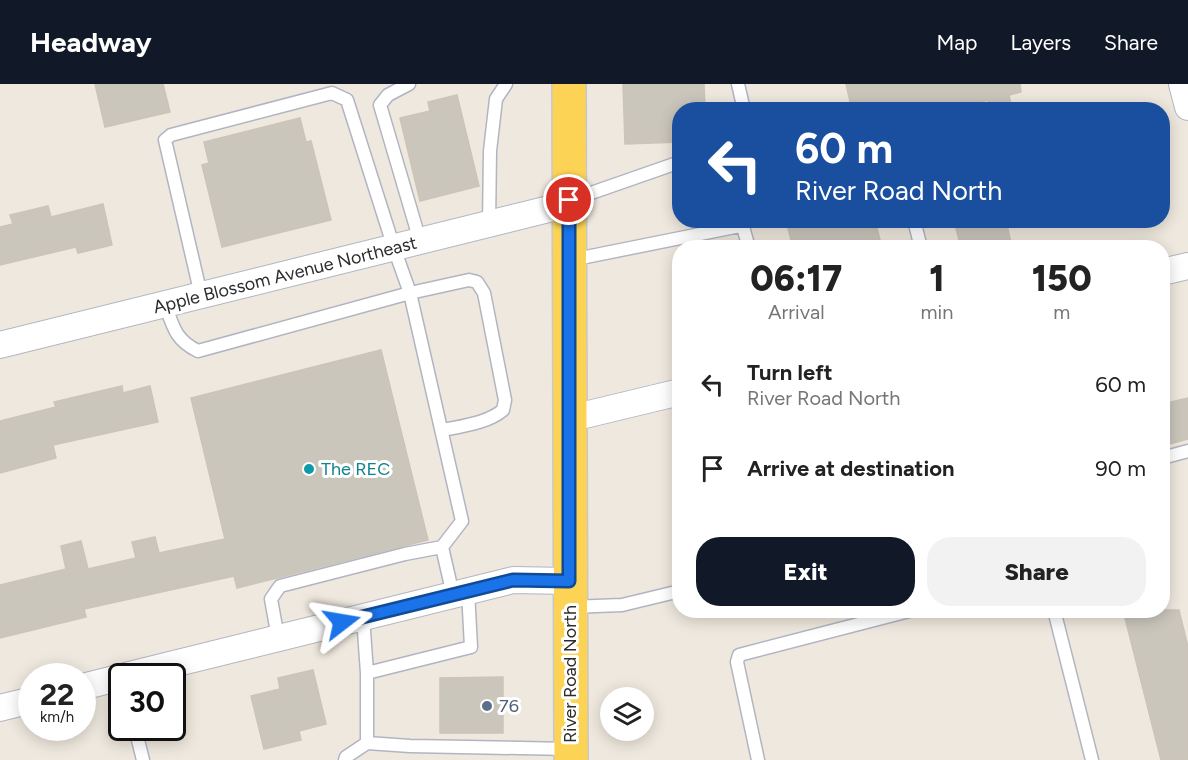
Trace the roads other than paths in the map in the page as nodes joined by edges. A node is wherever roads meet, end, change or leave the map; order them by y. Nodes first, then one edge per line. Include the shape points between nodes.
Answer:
1 (409, 84) edge
2 (506, 84) edge
3 (569, 84) edge
4 (738, 84) edge
5 (1182, 84) edge
6 (742, 102) edge
7 (1188, 107) edge
8 (672, 165) edge
9 (569, 202) junction
10 (489, 224) junction
11 (730, 228) edge
12 (420, 241) junction
13 (394, 248) junction
14 (569, 260) junction
15 (1188, 266) edge
16 (1170, 270) edge
17 (410, 293) junction
18 (201, 295) junction
19 (165, 304) junction
20 (0, 345) edge
21 (672, 394) edge
22 (568, 419) junction
23 (443, 430) junction
24 (1188, 451) edge
25 (1170, 456) edge
26 (442, 547) junction
27 (460, 593) junction
28 (672, 593) edge
29 (569, 594) junction
30 (363, 617) junction
31 (882, 618) edge
32 (1056, 618) edge
33 (278, 638) junction
34 (179, 663) edge
35 (367, 673) junction
36 (18, 704) edge
37 (0, 708) edge
38 (138, 741) edge
39 (367, 743) junction
40 (571, 754) edge
41 (143, 760) edge
42 (345, 760) edge
43 (758, 760) edge
44 (1092, 760) edge

1 - 12 lane via 387,94 380,105
2 - 10 lane via 496,99 490,152
3 - 9 main road, River Road North
4 - 6 lane
5 - 7 street
8 - 9 lane
9 - 10 street, Apple Blossom Avenue Northeast
9 - 14 main road, River Road North
10 - 12 street, Apple Blossom Avenue Northeast
11 - 14 lane
12 - 13 street, Apple Blossom Avenue Northeast
13 - 17 lane
13 - 18 street, Apple Blossom Avenue Northeast
13 - 18 lane via 347,99 332,93 171,135 165,140
14 - 22 main road, River Road North
15 - 16 street
17 - 19 lane via 198,351 186,346 177,335
17 - 23 lane
17 - 23 lane via 469,280 477,282 484,293 505,400 503,410 497,416
18 - 19 street, Apple Blossom Avenue Northeast
19 - 20 street, Apple Blossom Avenue Northeast
21 - 22 street
22 - 29 main road, River Road North
23 - 26 lane via 462,521
24 - 25 lane
26 - 27 lane
26 - 33 lane via 280,586 271,599
27 - 29 street via 513,580
27 - 30 street
27 - 35 lane via 471,647
28 - 29 lane via 622,605
29 - 40 main road, River Road North
30 - 33 street
30 - 35 lane
31 - 43 lane via 739,655 737,662
32 - 44 lane
33 - 34 street
35 - 39 lane
36 - 37 street
38 - 41 lane
39 - 40 lane
39 - 42 lane

